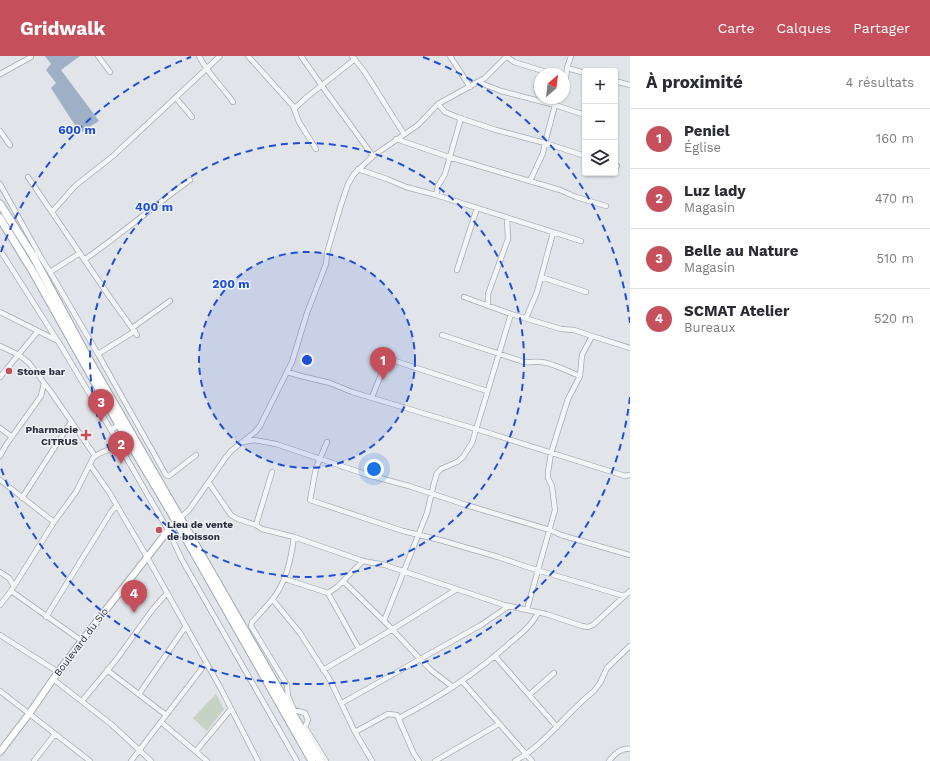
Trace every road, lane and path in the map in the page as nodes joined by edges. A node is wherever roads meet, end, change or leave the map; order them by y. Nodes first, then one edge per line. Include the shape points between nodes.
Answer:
1 (98, 56) edge
2 (199, 56) edge
3 (220, 56) edge
4 (248, 56) edge
5 (301, 56) edge
6 (450, 56) edge
7 (506, 56) edge
8 (571, 56) edge
9 (31, 57) edge
10 (353, 58) edge
11 (534, 68) edge
12 (568, 68) edge
13 (206, 69) junction
14 (570, 69) edge
15 (110, 72) dead end
16 (582, 72) edge
17 (0, 74) edge
18 (478, 82) junction
19 (618, 82) edge
20 (630, 85) edge
21 (322, 86) junction
22 (470, 87) junction
23 (176, 98) junction
24 (233, 102) dead end
25 (438, 104) junction
26 (555, 105) junction
27 (294, 109) junction
28 (582, 114) edge
29 (192, 117) dead end
30 (461, 118) junction
31 (0, 131) edge
32 (404, 134) junction
33 (396, 139) junction
34 (545, 142) junction
35 (10, 145) dead end
36 (316, 149) dead end
37 (582, 155) edge
38 (374, 156) junction
39 (449, 157) junction
40 (358, 169) junction
41 (28, 177) dead end
42 (190, 180) dead end
43 (530, 181) junction
44 (0, 184) edge
45 (436, 195) junction
46 (0, 204) edge
47 (606, 206) dead end
48 (477, 208) junction
49 (52, 212) junction
50 (0, 218) edge
51 (507, 218) junction
52 (553, 233) junction
53 (581, 241) dead end
54 (0, 250) edge
55 (80, 253) junction
56 (36, 255) junction
57 (84, 260) junction
58 (456, 270) dead end
59 (50, 272) junction
60 (541, 277) junction
61 (586, 292) dead end
62 (464, 297) dead end
63 (170, 301) dead end
64 (488, 306) junction
65 (0, 312) edge
66 (511, 314) junction
67 (526, 318) junction
68 (38, 331) junction
69 (135, 331) junction
70 (442, 335) dead end
71 (592, 336) junction
72 (58, 341) junction
73 (0, 346) edge
74 (630, 348) edge
75 (98, 354) junction
76 (498, 354) junction
77 (19, 355) junction
78 (287, 372) junction
79 (580, 376) junction
80 (0, 378) edge
81 (44, 383) junction
82 (487, 392) junction
83 (372, 398) junction
84 (71, 422) junction
85 (119, 425) junction
86 (0, 428) edge
87 (140, 429) junction
88 (476, 429) junction
89 (111, 430) junction
90 (132, 434) junction
91 (12, 437) junction
92 (244, 442) junction
93 (327, 442) dead end
94 (119, 445) junction
95 (551, 453) junction
96 (196, 455) dead end
97 (0, 456) edge
98 (95, 456) junction
99 (319, 458) junction
100 (90, 465) junction
101 (272, 472) dead end
102 (630, 475) edge
103 (0, 480) edge
104 (209, 483) junction
105 (432, 494) junction
106 (22, 498) junction
107 (116, 506) junction
108 (178, 519) junction
109 (54, 522) junction
110 (256, 525) junction
111 (168, 530) junction
112 (550, 530) junction
113 (419, 536) junction
114 (294, 537) junction
115 (630, 554) edge
116 (147, 557) junction
117 (363, 561) junction
118 (538, 570) junction
119 (0, 572) edge
120 (404, 572) junction
121 (285, 579) junction
122 (343, 581) junction
123 (14, 586) junction
124 (457, 589) junction
125 (11, 591) junction
126 (630, 591) edge
127 (167, 593) junction
128 (328, 593) junction
129 (624, 596) junction
130 (273, 600) junction
131 (0, 605) edge
132 (509, 606) junction
133 (527, 609) junction
134 (538, 613) junction
135 (46, 617) junction
136 (384, 621) junction
137 (186, 626) junction
138 (393, 629) junction
139 (0, 635) edge
140 (82, 641) junction
141 (630, 646) edge
142 (359, 649) junction
143 (495, 656) junction
144 (420, 659) junction
145 (206, 663) junction
146 (108, 670) junction
147 (323, 670) junction
148 (58, 672) junction
149 (554, 674) dead end
150 (53, 679) junction
151 (462, 681) junction
152 (453, 687) junction
153 (1, 692) edge
154 (139, 694) junction
155 (529, 695) junction
156 (287, 699) junction
157 (82, 700) junction
158 (342, 703) junction
159 (231, 710) junction
160 (29, 714) junction
161 (166, 715) junction
162 (400, 718) junction
163 (161, 722) junction
164 (499, 724) junction
165 (557, 727) junction
166 (355, 732) junction
167 (55, 734) junction
168 (630, 748) edge
169 (139, 750) junction
170 (196, 751) junction
171 (0, 752) edge
172 (526, 754) junction
173 (34, 761) edge
174 (90, 761) edge
175 (131, 761) edge
176 (151, 761) edge
177 (207, 761) edge
178 (258, 761) edge
179 (297, 761) edge
180 (312, 761) edge
181 (320, 761) edge
182 (326, 761) edge
183 (372, 761) edge
184 (419, 761) edge
185 (435, 761) edge
186 (514, 761) edge
187 (532, 761) edge
188 (608, 761) edge

1 - 15 street
2 - 13 street
3 - 13 street
4 - 27 street
5 - 21 street
6 - 22 street
7 - 11 street via 514,62
7 - 18 street via 493,71
8 - 12 street
9 - 17 street
10 - 21 street
10 - 32 street
13 - 23 street
13 - 24 street
14 - 16 street
18 - 22 street
18 - 26 street via 501,91
19 - 20 street
21 - 27 street
21 - 38 street
22 - 25 street
23 - 29 street
23 - 49 street via 113,156 75,186
25 - 30 street via 445,112
25 - 32 street via 424,120
26 - 28 street
26 - 34 street
27 - 36 street
30 - 34 street
30 - 39 street
31 - 35 street
32 - 33 street
33 - 38 street
33 - 39 street
34 - 37 street
34 - 43 street via 542,156
38 - 40 street
39 - 43 street
39 - 45 street
40 - 45 street
40 - 78 street via 351,178 340,208 326,264
41 - 49 street
42 - 57 street
43 - 47 street
44 - 56 street
45 - 48 street
46 - 56 main road
48 - 51 street
48 - 58 street
49 - 55 street
50 - 85 main road
51 - 52 street
51 - 64 street via 508,239 488,294
52 - 53 street
52 - 60 street
54 - 72 street
55 - 57 street
55 - 59 street
56 - 59 street
56 - 90 main road via 88,358
57 - 69 street
59 - 75 street
60 - 61 street
60 - 67 street
62 - 64 street
63 - 69 street
64 - 66 street
65 - 68 street
66 - 67 street
66 - 76 street
67 - 71 street
68 - 72 street
68 - 77 street
69 - 75 street
70 - 76 street
71 - 74 street
71 - 79 street via 582,355
72 - 89 street
73 - 77 street
75 - 87 street
76 - 79 street via 524,362 547,363
76 - 82 street
77 - 80 street
77 - 81 street via 30,363
78 - 83 street via 330,383
78 - 92 street via 260,426
79 - 95 street via 568,399
81 - 84 street
81 - 91 street via 40,396
82 - 83 street via 395,361 385,365
82 - 88 street
83 - 88 street
84 - 98 street
84 - 106 street
85 - 89 street
85 - 108 main road
86 - 91 street
87 - 90 street
87 - 96 street via 167,476
88 - 95 street
88 - 105 street via 468,451 457,462 441,469 437,474
89 - 94 street
90 - 108 main road
91 - 97 street
92 - 99 street via 254,440 269,443
92 - 104 street via 226,457
93 - 99 street
94 - 98 street
94 - 111 street
95 - 102 street via 625,476
95 - 112 street via 548,478 552,486 555,510
98 - 100 street
99 - 105 street
99 - 113 street via 310,500
100 - 107 street
100 - 109 street via 76,492
101 - 110 street
103 - 106 street
104 - 108 street via 189,510
104 - 110 street via 231,515
105 - 112 street
105 - 113 street
106 - 109 street
107 - 116 street
107 - 135 street
108 - 111 street, Boulevard du Sio
108 - 156 main road
108 - 180 main road
109 - 123 street
110 - 114 street via 262,529
111 - 116 street, Boulevard du Sio
111 - 179 street via 182,560
112 - 115 street
112 - 118 street
113 - 118 street
113 - 120 street
114 - 117 street
114 - 121 street
116 - 127 street
116 - 140 street, Boulevard du Sio
117 - 120 street
117 - 122 street
118 - 129 street
118 - 133 street
119 - 123 street via 9,578
120 - 124 street
120 - 136 street
121 - 128 street
121 - 130 street
122 - 128 street
122 - 136 street
123 - 125 street
124 - 132 street
124 - 138 street
125 - 131 street
125 - 135 street
126 - 129 street
127 - 137 street
127 - 146 street
128 - 142 street
129 - 134 street via 588,627
130 - 147 street via 302,637
130 - 156 street via 251,626 287,685
132 - 133 street
132 - 144 street
133 - 134 street
134 - 143 street via 531,625
135 - 140 street
136 - 138 street
137 - 145 street
137 - 154 street
138 - 142 street
138 - 144 street
139 - 148 street
140 - 148 street, Boulevard du Sio
141 - 165 street via 606,668 598,687
142 - 147 street
143 - 151 street
143 - 155 street
144 - 152 street
144 - 158 street
145 - 159 street
145 - 161 street
146 - 154 street
146 - 157 street
147 - 158 street
148 - 150 street, Boulevard du Sio
149 - 155 street
150 - 157 street
150 - 160 street, Boulevard du Sio
151 - 152 street
151 - 164 street
152 - 162 street
153 - 160 street
154 - 161 street
155 - 165 street
156 - 181 main road
156 - 182 street via 294,710 305,713 308,720 305,726
157 - 169 street
158 - 166 street
159 - 170 street
159 - 178 street
160 - 167 street
160 - 171 street, Boulevard du Sio
161 - 163 street
162 - 166 street via 388,714
162 - 184 street
163 - 169 street
163 - 170 street
164 - 172 street
164 - 185 street
165 - 172 street
166 - 183 street
167 - 173 street
167 - 174 street
168 - 188 street via 622,750
169 - 175 street
169 - 176 street
170 - 177 street
172 - 186 street
172 - 187 street

